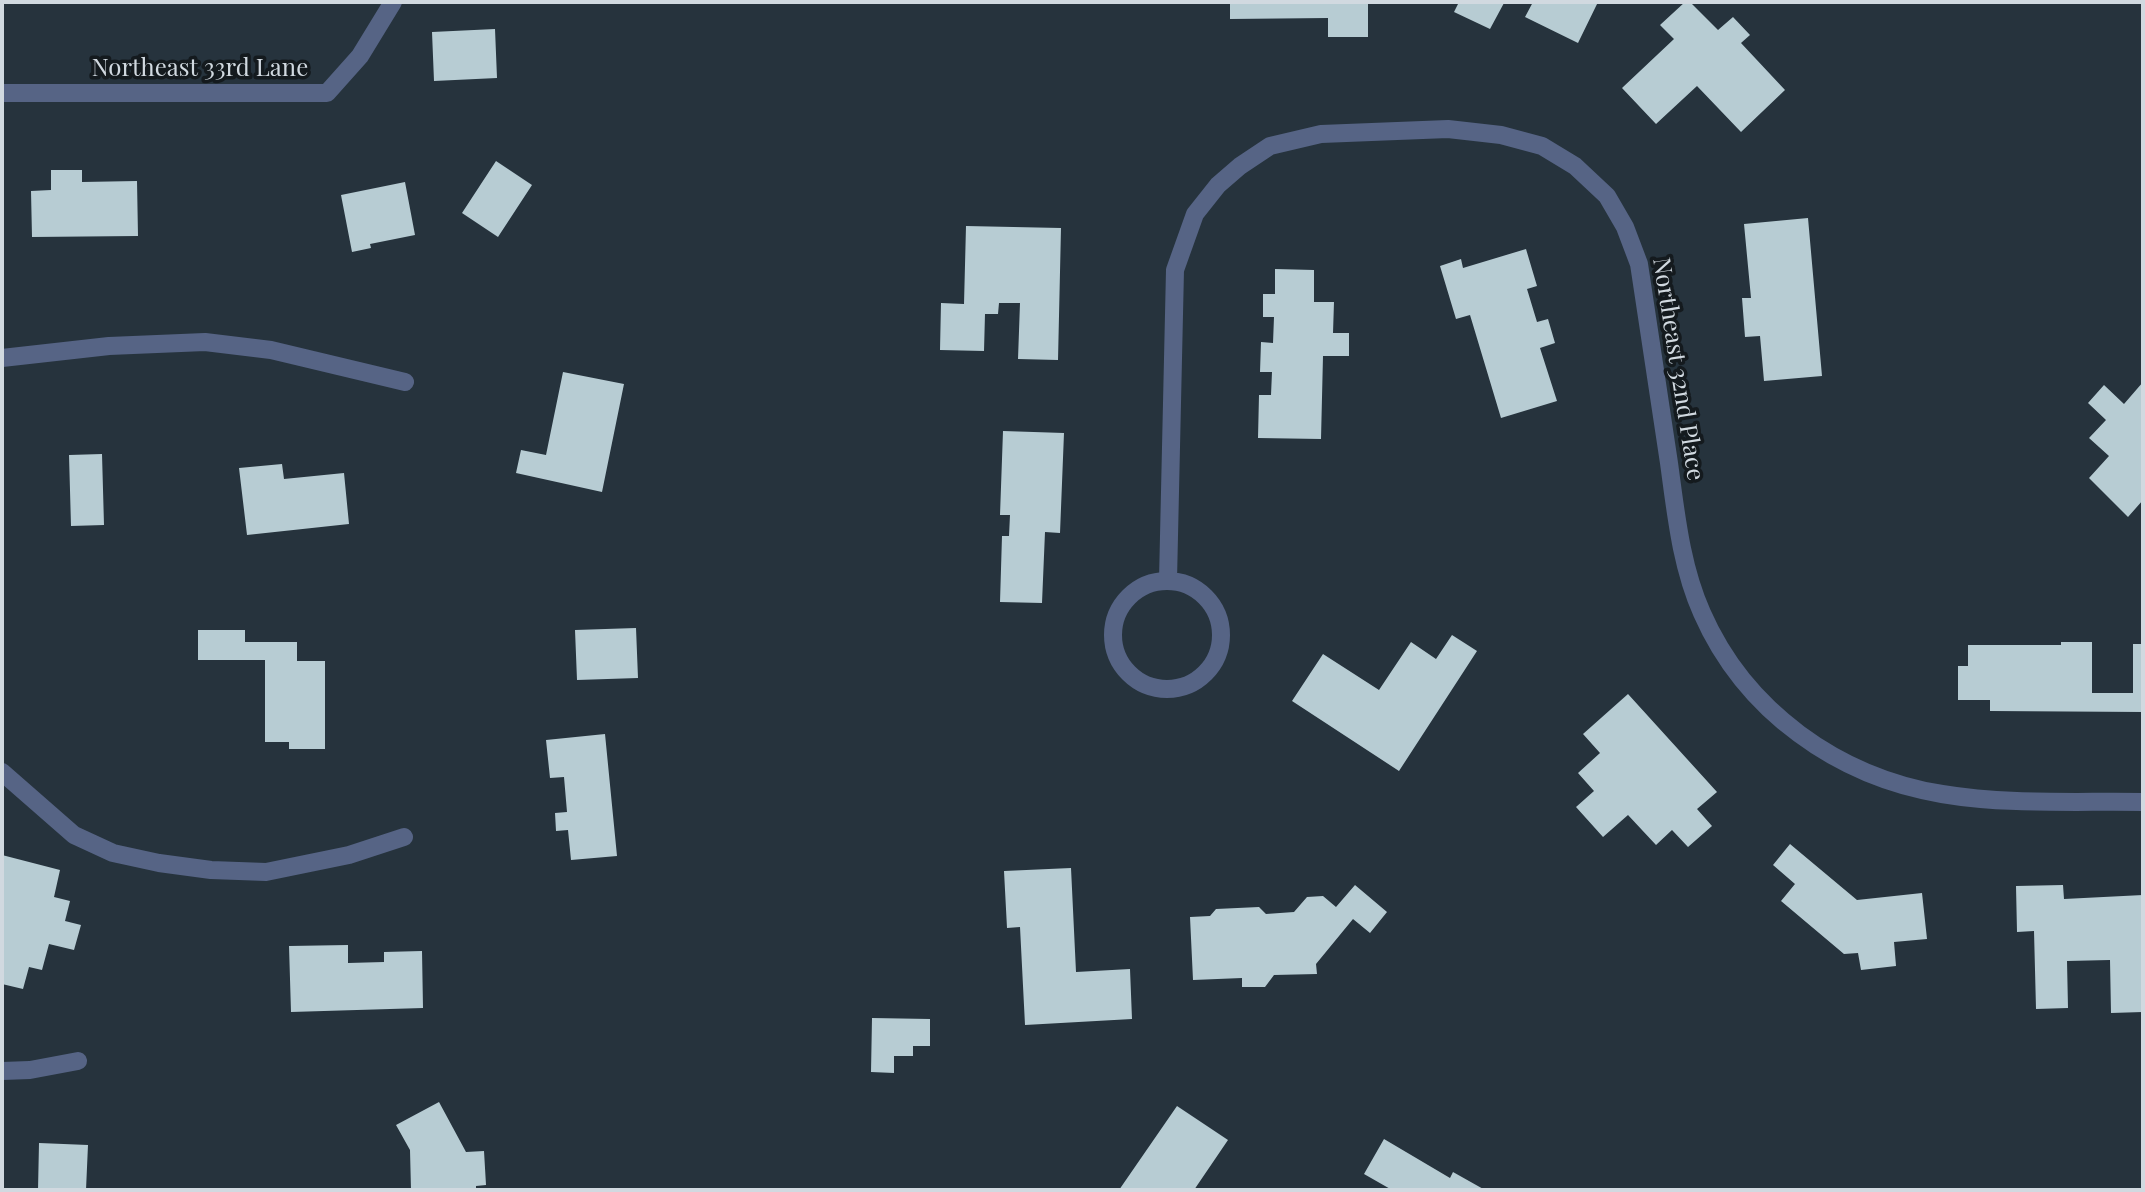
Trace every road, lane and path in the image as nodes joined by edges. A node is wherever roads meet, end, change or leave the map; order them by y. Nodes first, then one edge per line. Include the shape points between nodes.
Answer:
1 (393, 2) edge
2 (2, 93) edge
3 (2, 358) edge
4 (405, 382) dead end
5 (1168, 580) junction
6 (2, 772) edge
7 (2143, 802) edge
8 (404, 837) dead end
9 (78, 1061) dead end
10 (2, 1071) edge

1 - 2 street, Northeast 33rd Lane via 360,56 327,93
3 - 4 street via 109,346 205,342 271,349
5 - 5 street via 1136,590 1119,609 1112,634 1122,666 1149,686 1166,689 1183,687 1211,667 1222,636 1212,603 1185,583
5 - 7 street, Northeast 32nd Place via 1175,271 1195,214 1217,185 1270,146 1321,134 1448,129 1501,135 1542,146 1575,166 1607,196 1625,227 1639,264 1684,561 1702,613 1726,659 1761,702 1805,740 1847,765 1891,781 1941,794 2013,801
6 - 8 street via 74,835 113,853 159,863 266,872 349,855
9 - 10 street

